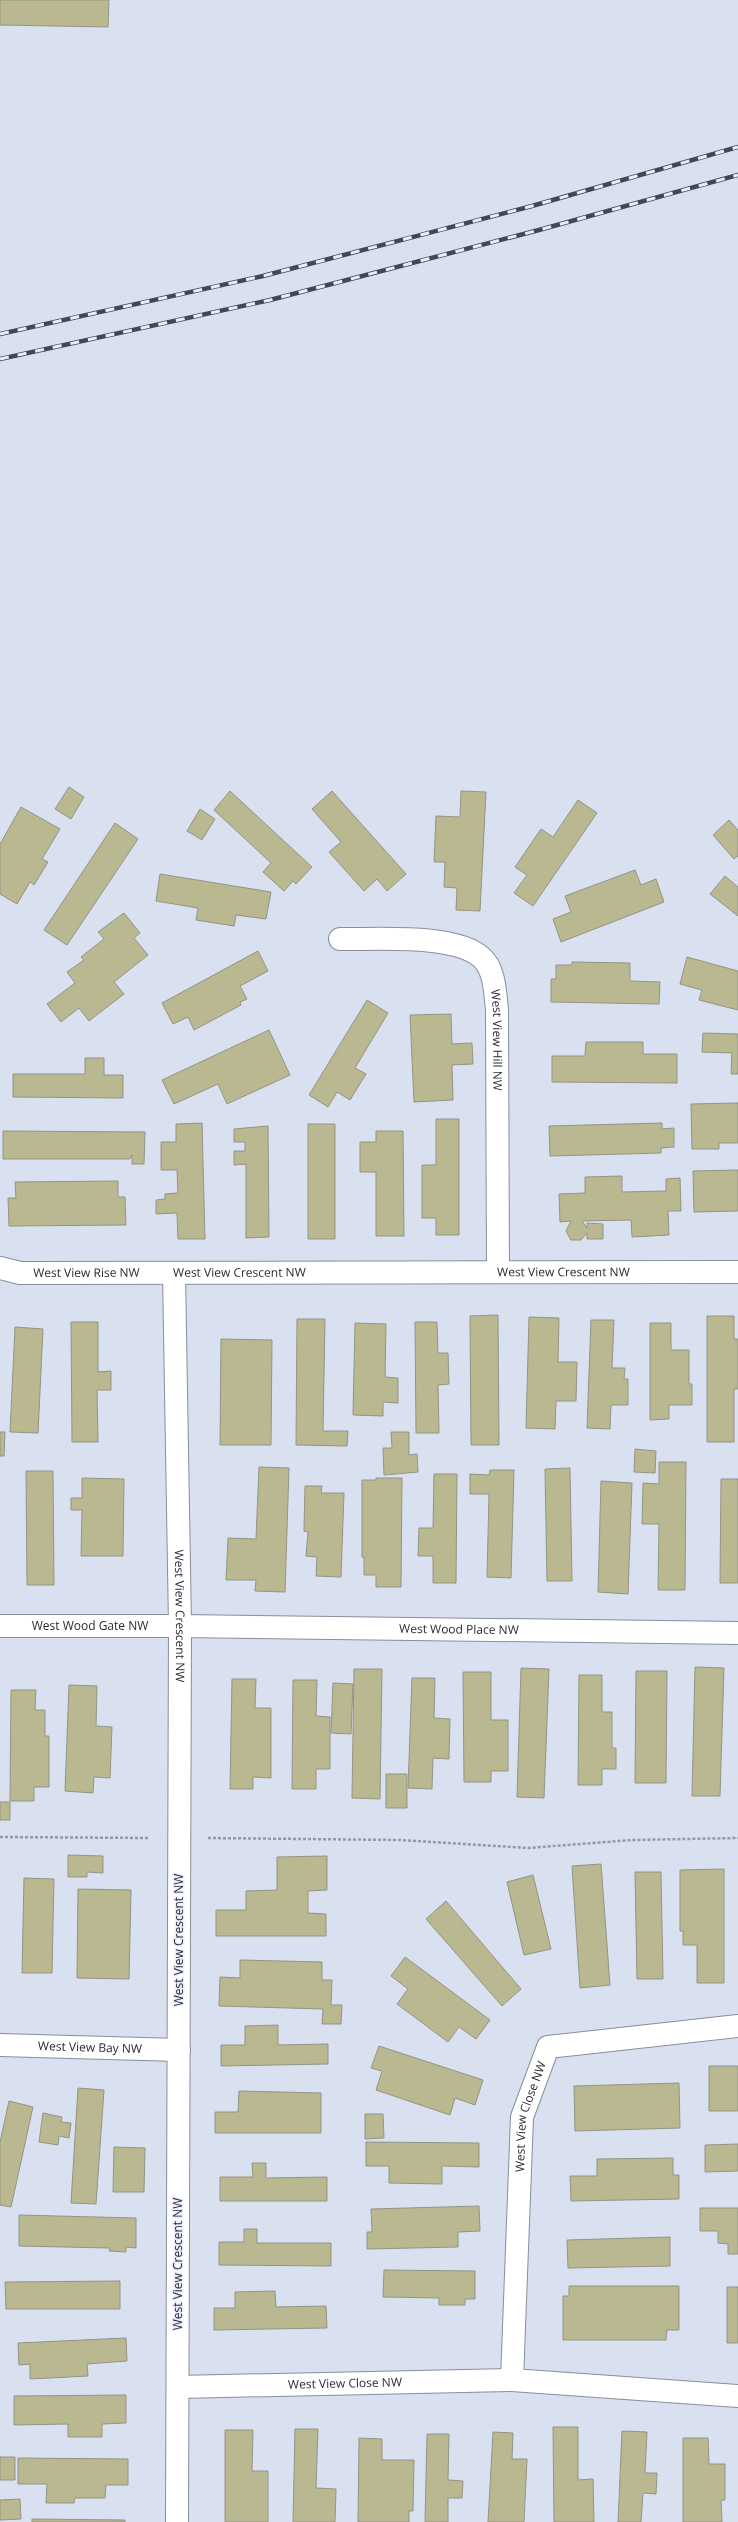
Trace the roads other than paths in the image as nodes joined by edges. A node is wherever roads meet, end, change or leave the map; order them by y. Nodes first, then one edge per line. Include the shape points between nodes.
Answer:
1 (340, 939) dead end
2 (0, 1268) edge
3 (498, 1272) junction
4 (738, 1272) edge
5 (174, 1273) junction
6 (0, 1626) edge
7 (180, 1626) junction
8 (738, 1633) edge
9 (738, 2026) edge
10 (0, 2045) edge
11 (179, 2050) junction
12 (512, 2380) junction
13 (178, 2387) junction
14 (738, 2396) edge
15 (177, 2522) edge

1 - 3 street, West View Hill NW via 442,941 466,948 482,958 492,973 497,1010
2 - 5 street, West View Rise NW via 20,1272
3 - 4 street, West View Crescent NW
3 - 5 street, West View Crescent NW
5 - 7 street, West View Crescent NW
6 - 7 street, West Wood Gate NW
7 - 8 street, West Wood Place NW
7 - 11 street, West View Crescent NW
9 - 12 street, West View Close NW via 548,2047 522,2117
10 - 11 street, West View Bay NW
11 - 13 street, West View Crescent NW
12 - 13 street, West View Close NW
12 - 14 street, West View Close NW
13 - 15 street, West View Crescent NW

